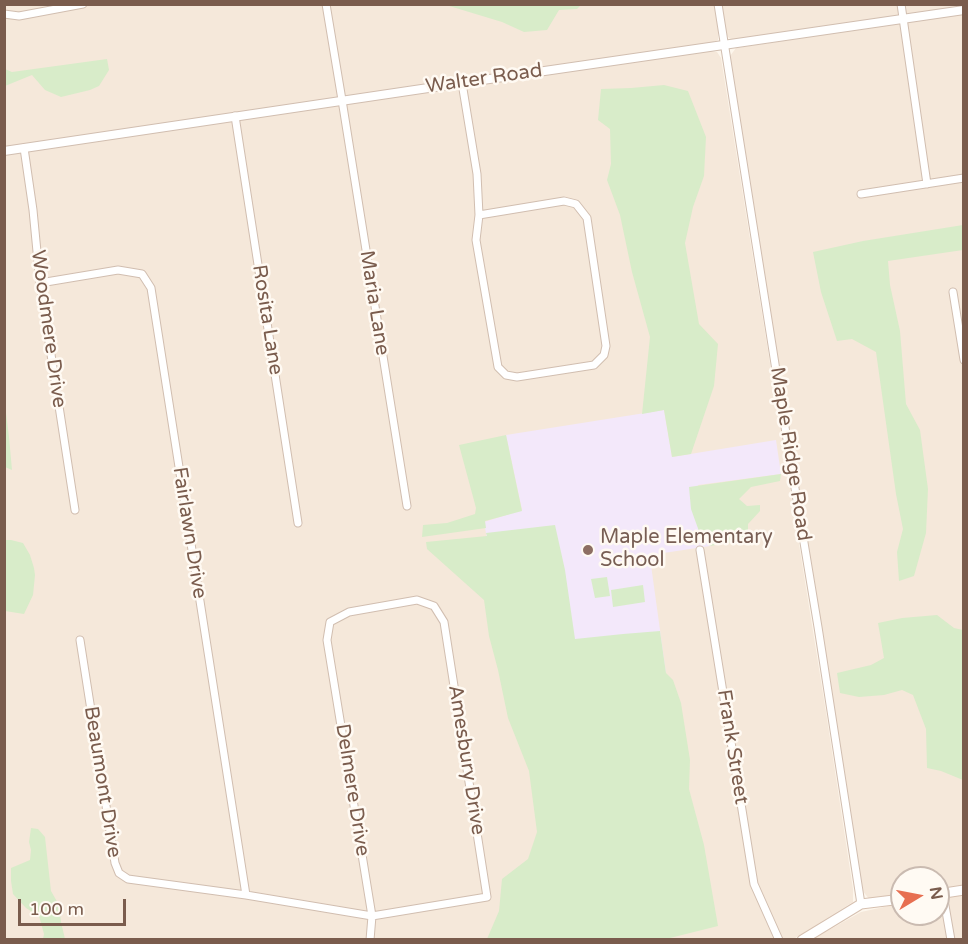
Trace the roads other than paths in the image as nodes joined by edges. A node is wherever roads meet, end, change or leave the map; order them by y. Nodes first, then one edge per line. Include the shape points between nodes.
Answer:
1 (83, 4) edge
2 (326, 4) edge
3 (718, 4) edge
4 (901, 4) edge
5 (963, 10) edge
6 (4, 14) edge
7 (903, 19) junction
8 (724, 45) junction
9 (462, 82) junction
10 (342, 100) junction
11 (235, 116) junction
12 (24, 148) junction
13 (4, 151) edge
14 (963, 178) edge
15 (927, 184) junction
16 (861, 194) dead end
17 (479, 215) junction
18 (40, 283) junction
19 (953, 292) dead end
20 (963, 360) edge
21 (406, 506) dead end
22 (75, 510) dead end
23 (298, 523) dead end
24 (700, 550) dead end
25 (80, 640) dead end
26 (327, 640) joint
27 (246, 895) junction
28 (487, 897) joint
29 (890, 900) edge
30 (861, 904) junction
31 (372, 916) junction
32 (370, 939) edge
33 (779, 939) edge
34 (802, 939) edge

1 - 6 street via 19,16
2 - 10 street, Maria Lane
3 - 8 street, Maple Ridge Road
4 - 7 street
5 - 7 street, Walter Road
7 - 8 street, Walter Road
7 - 15 street
8 - 9 street, Walter Road
8 - 30 street, Maple Ridge Road
9 - 10 street, Walter Road
9 - 17 street via 477,174
10 - 11 street, Walter Road
10 - 21 street, Maria Lane
11 - 12 street, Walter Road
11 - 23 street, Rosita Lane
12 - 13 street, Walter Road
12 - 18 street, Woodmere Drive
14 - 15 street
15 - 16 street
17 - 17 street via 564,201 576,204 587,218 606,346 604,355 594,365 517,377 506,375 498,367 476,240
18 - 22 street, Woodmere Drive
18 - 27 street, Fairlawn Drive via 118,270 142,274 151,288
19 - 20 street
24 - 33 street, Frank Street via 754,884
25 - 27 street, Beaumont Drive via 119,873 128,879
26 - 28 street, Amesbury Drive via 330,622 349,612 417,600 434,606 444,622
26 - 31 street, Delmere Drive
27 - 31 street, Beaumont Drive
28 - 31 street, Beaumont Drive
29 - 30 main road
30 - 34 main road
31 - 32 street, Delmere Drive

